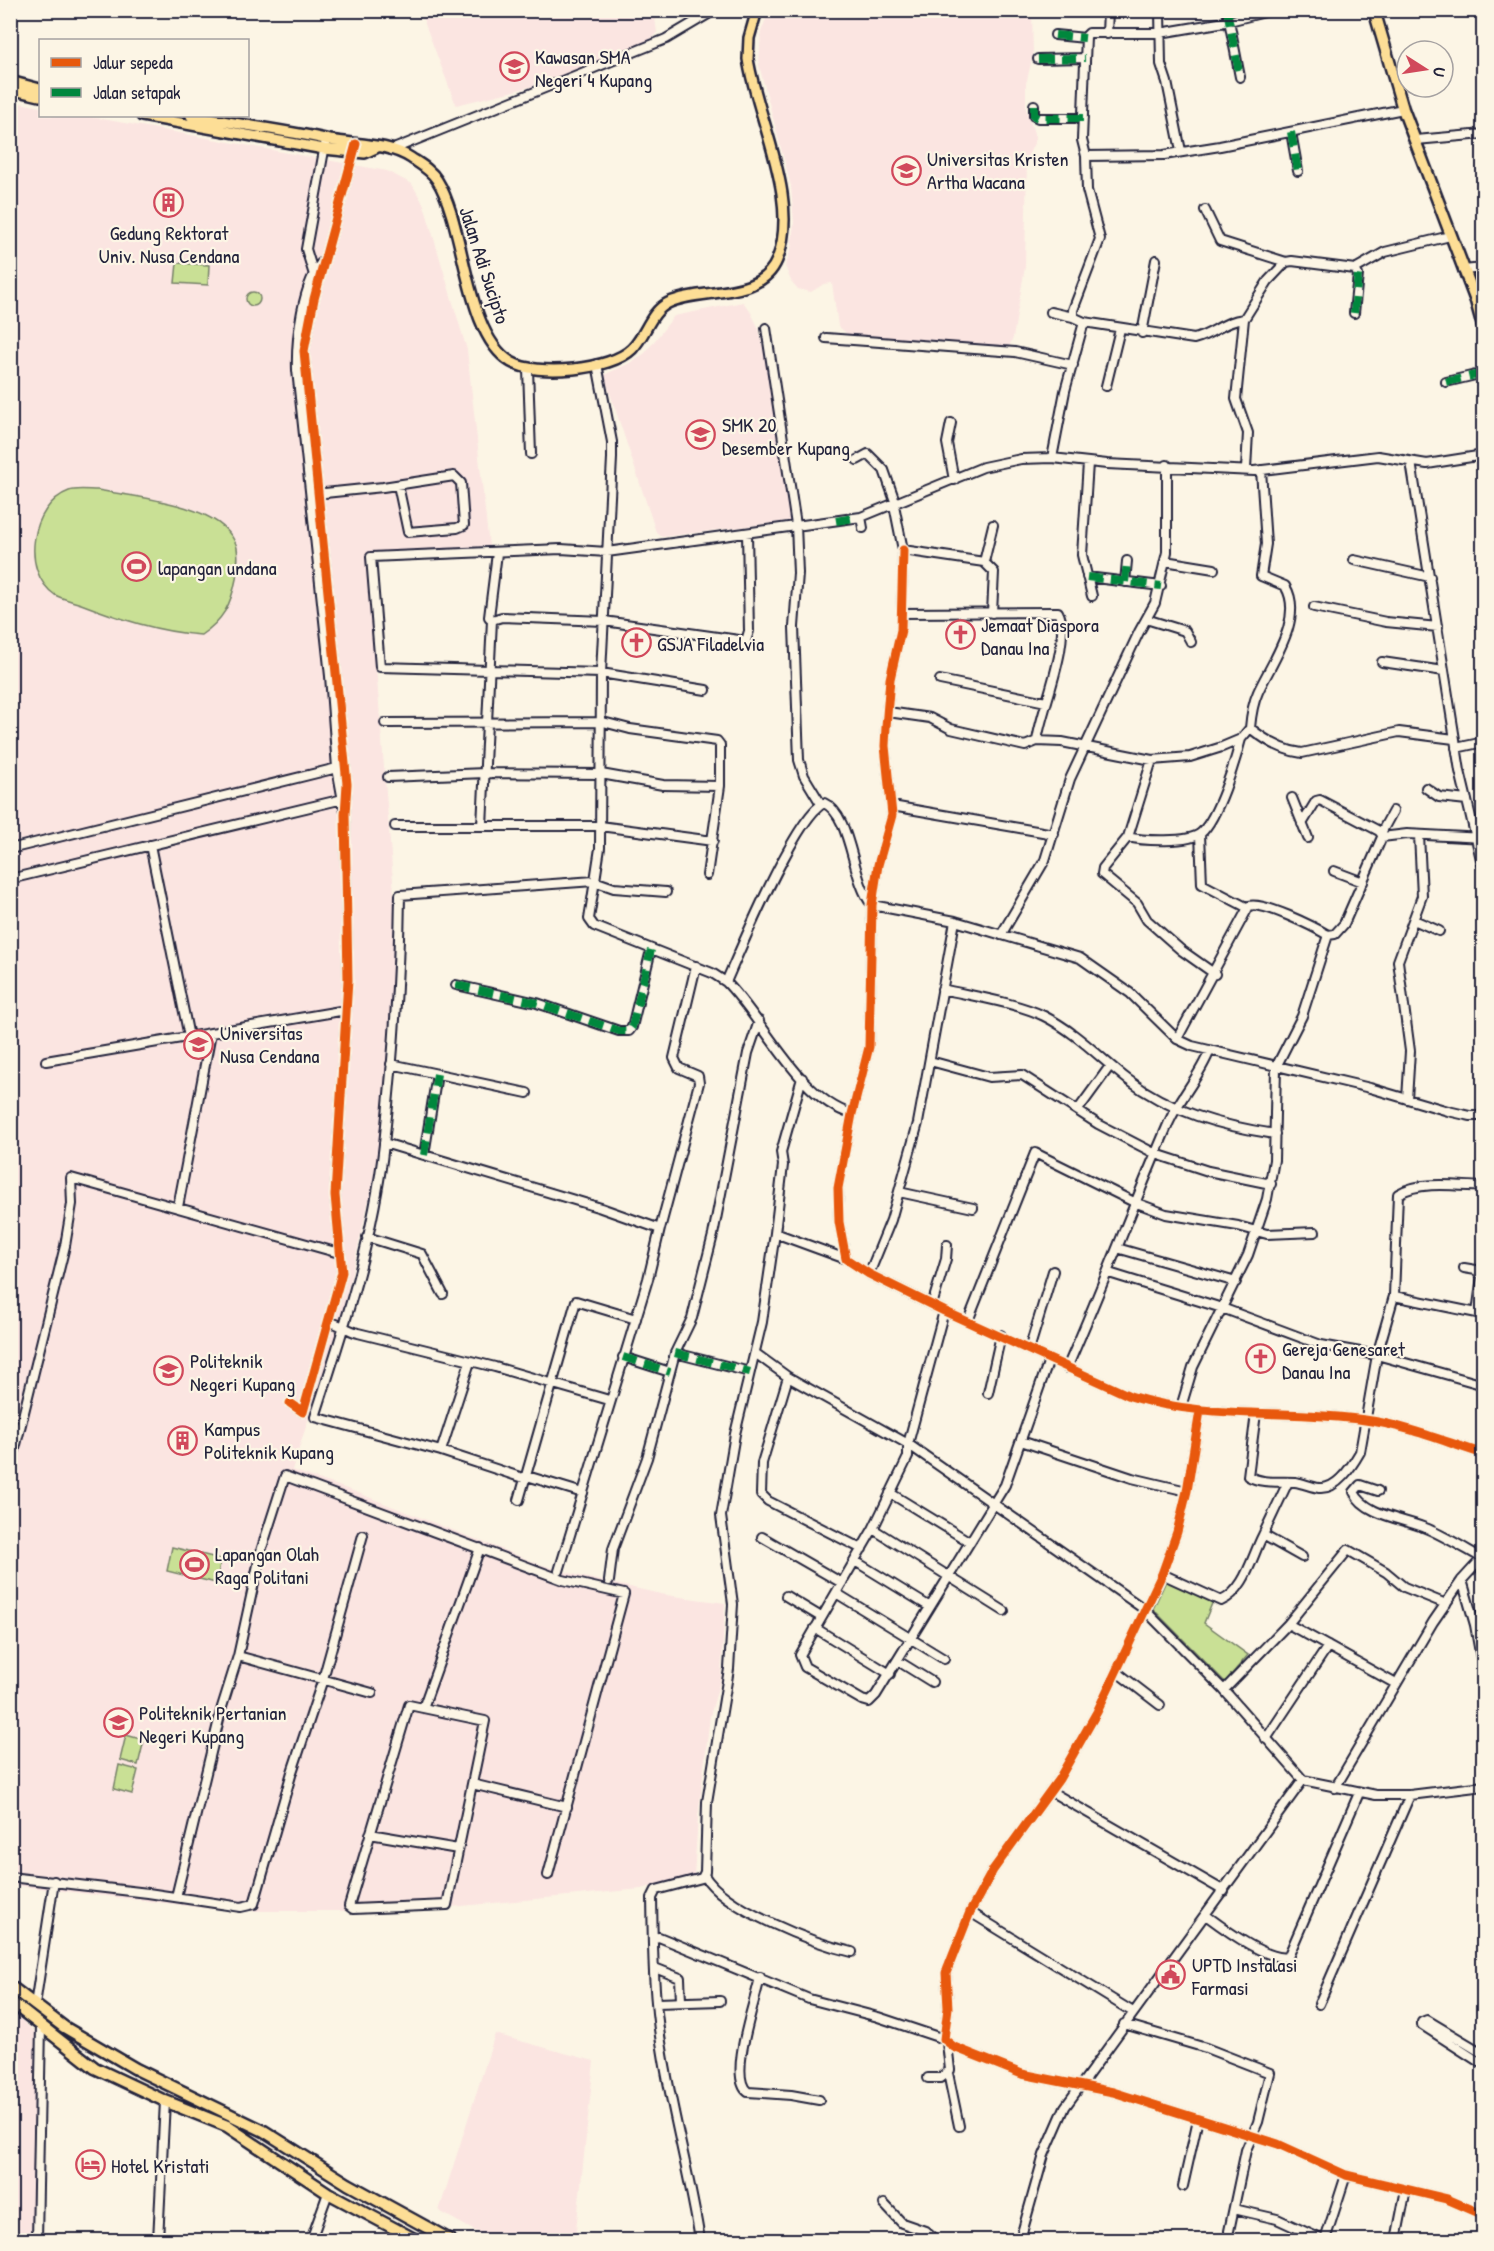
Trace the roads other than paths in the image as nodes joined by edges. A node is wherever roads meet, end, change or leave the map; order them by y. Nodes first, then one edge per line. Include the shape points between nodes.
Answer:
1 (715, 10) edge
2 (757, 10) edge
3 (1108, 10) edge
4 (1160, 10) edge
5 (1227, 10) edge
6 (1273, 10) edge
7 (1374, 10) edge
8 (1228, 22) junction
9 (1160, 33) junction
10 (1107, 34) junction
11 (1055, 35) dead end
12 (1085, 38) junction
13 (1085, 58) junction
14 (1038, 59) dead end
15 (1240, 77) dead end
16 (10, 81) edge
17 (10, 89) edge
18 (39, 89) edge
19 (39, 96) edge
20 (1034, 105) dead end
21 (1403, 109) junction
22 (148, 117) edge
23 (196, 117) edge
24 (1083, 118) junction
25 (1290, 132) junction
26 (1484, 134) edge
27 (1416, 140) junction
28 (325, 144) junction
29 (355, 148) junction
30 (392, 150) junction
31 (1180, 151) junction
32 (1086, 156) junction
33 (1298, 171) dead end
34 (1206, 210) dead end
35 (1450, 236) junction
36 (327, 256) junction
37 (1286, 262) junction
38 (1157, 266) dead end
39 (1484, 268) edge
40 (1355, 269) junction
41 (1463, 270) junction
42 (314, 275) junction
43 (310, 299) junction
44 (1051, 312) dead end
45 (1354, 313) dead end
46 (1073, 317) junction
47 (1244, 319) junction
48 (1084, 322) junction
49 (766, 328) dead end
50 (1120, 329) junction
51 (1484, 330) edge
52 (1142, 333) junction
53 (826, 338) dead end
54 (597, 364) junction
55 (1073, 365) junction
56 (528, 369) junction
57 (1484, 373) edge
58 (1446, 382) dead end
59 (1106, 386) dead end
60 (951, 423) dead end
61 (531, 454) dead end
62 (1484, 455) edge
63 (1052, 458) junction
64 (857, 460) dead end
65 (1411, 462) junction
66 (1088, 463) junction
67 (1167, 465) junction
68 (1246, 469) junction
69 (1261, 470) junction
70 (954, 480) junction
71 (398, 485) junction
72 (315, 494) junction
73 (895, 505) junction
74 (861, 517) junction
75 (796, 525) junction
76 (993, 525) dead end
77 (863, 528) dead end
78 (747, 533) junction
79 (903, 550) junction
80 (607, 552) junction
81 (497, 553) junction
82 (1353, 560) dead end
83 (1127, 561) dead end
84 (1166, 561) junction
85 (984, 562) junction
86 (1214, 569) dead end
87 (1087, 577) junction
88 (1430, 577) junction
89 (1125, 582) junction
90 (1161, 586) junction
91 (1092, 596) dead end
92 (1314, 606) dead end
93 (902, 612) junction
94 (993, 613) junction
95 (1146, 619) junction
96 (492, 620) junction
97 (604, 621) junction
98 (1438, 627) junction
99 (1191, 642) dead end
100 (331, 655) junction
101 (1382, 662) dead end
102 (488, 670) junction
103 (1444, 671) junction
104 (601, 673) junction
105 (940, 680) dead end
106 (706, 690) dead end
107 (1046, 702) junction
108 (888, 712) junction
109 (486, 722) junction
110 (603, 722) junction
111 (385, 723) dead end
112 (1250, 728) junction
113 (1241, 739) junction
114 (1454, 739) junction
115 (1037, 741) junction
116 (1484, 742) edge
117 (1087, 746) junction
118 (1456, 748) junction
119 (1152, 760) junction
120 (337, 768) junction
121 (485, 773) junction
122 (601, 774) junction
123 (388, 777) dead end
124 (720, 786) junction
125 (1426, 788) dead end
126 (1292, 798) dead end
127 (344, 799) junction
128 (1467, 800) junction
129 (821, 804) junction
130 (892, 806) junction
131 (1393, 811) dead end
132 (1302, 824) junction
133 (395, 826) dead end
134 (482, 826) junction
135 (600, 826) junction
136 (1054, 834) junction
137 (1200, 834) junction
138 (1382, 834) junction
139 (1419, 835) junction
140 (1128, 837) junction
141 (1308, 838) dead end
142 (1480, 838) edge
143 (713, 841) junction
144 (150, 845) junction
145 (10, 849) edge
146 (1334, 871) dead end
147 (1484, 872) edge
148 (707, 875) dead end
149 (10, 879) edge
150 (594, 881) junction
151 (1362, 882) junction
152 (666, 892) dead end
153 (872, 905) junction
154 (1248, 908) junction
155 (1414, 920) junction
156 (955, 921) junction
157 (1439, 931) dead end
158 (1001, 935) junction
159 (1328, 935) junction
160 (651, 950) junction
161 (696, 966) junction
162 (1215, 974) junction
163 (726, 982) junction
164 (456, 985) dead end
165 (942, 989) junction
166 (346, 1010) junction
167 (759, 1021) junction
168 (211, 1033) junction
169 (189, 1037) junction
170 (1177, 1039) junction
171 (1210, 1050) junction
172 (46, 1061) dead end
173 (930, 1061) junction
174 (391, 1064) junction
175 (1110, 1066) junction
176 (1276, 1068) junction
177 (437, 1074) junction
178 (802, 1078) junction
179 (527, 1092) dead end
180 (1407, 1099) junction
181 (1175, 1109) junction
182 (1078, 1110) junction
183 (852, 1114) junction
184 (1484, 1116) edge
185 (1275, 1134) junction
186 (384, 1143) junction
187 (1156, 1154) junction
188 (424, 1155) junction
189 (1271, 1184) junction
190 (1484, 1187) edge
191 (899, 1192) junction
192 (1134, 1202) junction
193 (178, 1207) junction
194 (973, 1208) dead end
195 (660, 1229) junction
196 (1257, 1230) junction
197 (1315, 1232) dead end
198 (775, 1233) junction
199 (367, 1237) junction
200 (947, 1245) dead end
201 (1117, 1248) junction
202 (339, 1253) junction
203 (846, 1259) junction
204 (1464, 1268) dead end
205 (1053, 1271) dead end
206 (1110, 1273) junction
207 (869, 1274) junction
208 (1236, 1281) junction
209 (443, 1294) dead end
210 (1395, 1296) junction
211 (932, 1305) junction
212 (1222, 1308) junction
213 (944, 1311) junction
214 (1480, 1314) edge
215 (636, 1318) junction
216 (329, 1322) junction
217 (968, 1322) junction
218 (345, 1326) junction
219 (1001, 1335) junction
220 (1029, 1350) junction
221 (675, 1353) junction
222 (755, 1353) junction
223 (1377, 1355) junction
224 (623, 1357) junction
225 (1049, 1360) junction
226 (470, 1362) junction
227 (1067, 1368) junction
228 (670, 1372) junction
229 (750, 1372) junction
230 (788, 1377) junction
231 (554, 1383) junction
232 (1484, 1385) edge
233 (988, 1393) dead end
234 (609, 1400) junction
235 (290, 1403) dead end
236 (1181, 1407) junction
237 (1200, 1411) junction
238 (1256, 1413) junction
239 (1367, 1420) junction
240 (1021, 1441) junction
241 (908, 1444) junction
242 (441, 1451) junction
243 (1484, 1454) edge
244 (10, 1468) edge
245 (527, 1478) junction
246 (1288, 1482) junction
247 (1187, 1491) junction
248 (1378, 1491) dead end
249 (583, 1493) junction
250 (890, 1493) junction
251 (519, 1500) dead end
252 (992, 1504) junction
253 (873, 1529) junction
254 (363, 1535) dead end
255 (1263, 1535) junction
256 (762, 1537) dead end
257 (970, 1542) junction
258 (480, 1548) junction
259 (862, 1549) junction
260 (1302, 1557) dead end
261 (1483, 1557) edge
262 (855, 1561) junction
263 (559, 1571) dead end
264 (1162, 1574) junction
265 (949, 1576) junction
266 (1462, 1580) junction
267 (609, 1581) dead end
268 (842, 1583) junction
269 (836, 1593) junction
270 (786, 1596) dead end
271 (1446, 1604) junction
272 (930, 1607) junction
273 (1144, 1609) junction
274 (1004, 1611) dead end
275 (821, 1617) junction
276 (1288, 1624) junction
277 (815, 1628) junction
278 (911, 1639) junction
279 (1328, 1646) junction
280 (238, 1656) junction
281 (944, 1659) dead end
282 (898, 1660) junction
283 (1117, 1672) junction
284 (1483, 1673) edge
285 (890, 1674) junction
286 (323, 1679) junction
287 (932, 1682) dead end
288 (1396, 1684) junction
289 (1224, 1690) junction
290 (372, 1693) dead end
291 (1160, 1705) dead end
292 (423, 1708) junction
293 (1266, 1739) junction
294 (1304, 1780) junction
295 (472, 1784) junction
296 (1484, 1786) edge
297 (1335, 1788) junction
298 (1050, 1791) junction
299 (1359, 1793) junction
300 (1410, 1795) junction
301 (567, 1807) junction
302 (369, 1834) junction
303 (458, 1849) junction
304 (548, 1875) dead end
305 (704, 1875) junction
306 (10, 1877) edge
307 (54, 1881) junction
308 (1224, 1891) junction
309 (176, 1897) junction
310 (970, 1912) junction
311 (1207, 1916) junction
312 (654, 1938) junction
313 (852, 1953) dead end
314 (655, 1968) junction
315 (760, 1977) junction
316 (10, 1986) edge
317 (10, 2001) edge
318 (681, 2001) junction
319 (720, 2001) dead end
320 (657, 2003) junction
321 (1319, 2004) dead end
322 (35, 2005) junction
323 (1133, 2012) junction
324 (1124, 2024) junction
325 (41, 2025) junction
326 (946, 2041) junction
327 (106, 2052) junction
328 (1484, 2054) edge
329 (1484, 2065) edge
330 (95, 2068) junction
331 (948, 2073) junction
332 (928, 2078) dead end
333 (1080, 2084) junction
334 (819, 2100) dead end
335 (165, 2101) junction
336 (1198, 2120) junction
337 (959, 2126) dead end
338 (1251, 2136) junction
339 (1346, 2175) junction
340 (1183, 2186) dead end
341 (1406, 2189) junction
342 (328, 2193) junction
343 (884, 2204) dead end
344 (1234, 2208) junction
345 (1484, 2215) edge
346 (1229, 2231) dead end
347 (37, 2241) edge
348 (158, 2241) edge
349 (311, 2241) edge
350 (416, 2241) edge
351 (450, 2241) edge
352 (700, 2241) edge
353 (935, 2241) edge
354 (1020, 2241) edge
355 (1324, 2241) edge
356 (1396, 2241) edge

1 - 30 street via 666,39
2 - 54 main road, Jalan Adi Sucipto via 748,59 782,191 782,239 777,259 756,282 666,304 633,348 612,362
3 - 10 street
4 - 9 street
5 - 8 street
6 - 8 street
7 - 21 highway
8 - 9 street
8 - 15 street
9 - 10 street
9 - 31 street via 1161,64
10 - 12 street via 1089,33
11 - 12 street
12 - 13 street
13 - 14 street
13 - 24 street
16 - 18 main road
17 - 19 main road
20 - 24 street via 1034,116 1038,118
21 - 25 street
21 - 27 highway
22 - 28 main road, Jalan Adi Sucipto
23 - 28 main road, Jalan Adi Sucipto
24 - 32 street
25 - 31 street
25 - 33 street
26 - 27 street
27 - 35 highway
28 - 29 main road, Jalan Adi Sucipto
28 - 42 street via 306,249
29 - 30 main road, Jalan Adi Sucipto via 365,153 379,147
29 - 36 street
30 - 56 main road, Jalan Adi Sucipto via 409,157 436,179 493,346 510,361
31 - 32 street via 1164,155
32 - 46 street via 1087,190 1100,239
34 - 37 street via 1220,241
35 - 40 street via 1385,252
35 - 41 highway
36 - 42 street
36 - 43 street
37 - 40 street
37 - 47 street via 1268,281
38 - 52 street
39 - 41 street
40 - 45 street via 1358,275
41 - 51 highway
42 - 43 street
43 - 72 street via 301,370
44 - 46 street
46 - 48 street
47 - 52 street via 1226,322 1194,339
47 - 68 street via 1236,399 1248,433
48 - 50 street
48 - 55 street
49 - 75 street
50 - 52 street
50 - 59 street
53 - 55 street via 1015,352
54 - 56 main road, Jalan Adi Sucipto
54 - 80 street via 612,442
55 - 63 street
56 - 61 street
57 - 58 street
60 - 70 street via 946,443
62 - 65 street via 1427,464
63 - 66 street
63 - 70 street via 1012,460
64 - 73 street via 868,454 880,466
65 - 69 street via 1378,456
65 - 88 street
66 - 67 street
66 - 87 street via 1082,544
67 - 68 street
67 - 84 street
68 - 69 street
69 - 112 street via 1266,544 1262,576 1286,586 1291,612 1288,628 1257,694
70 - 73 street
71 - 71 street via 408,532 464,525 461,483 457,477
71 - 72 street
72 - 100 street
73 - 74 street
73 - 79 street
74 - 75 street
74 - 77 street
75 - 78 street
75 - 129 street via 794,627 799,760
76 - 85 street
78 - 80 street
78 - 97 street via 746,641
79 - 85 street
79 - 93 street
80 - 81 street via 561,549
80 - 97 street
81 - 96 street via 489,617
81 - 102 street via 370,559 380,667
82 - 88 street
83 - 89 street
84 - 86 street
84 - 90 street
85 - 94 street via 994,572
87 - 89 street
87 - 91 street
88 - 98 street
89 - 90 street
90 - 95 street
92 - 98 street via 1386,622
93 - 94 street
93 - 108 street
94 - 107 street via 1055,610 1059,614 1059,661
95 - 99 street via 1185,631
95 - 117 street
96 - 97 street via 502,616
96 - 102 street
97 - 104 street
98 - 103 street
100 - 120 street
100 - 127 street
101 - 103 street
102 - 104 street
102 - 109 street
103 - 114 street
104 - 106 street
104 - 110 street
105 - 107 street
107 - 115 street
108 - 115 street via 930,718 951,729 1025,746
108 - 130 street via 885,746
109 - 110 street
109 - 111 street
109 - 121 street
110 - 122 street
110 - 124 street via 717,741
112 - 113 street
112 - 114 street via 1264,739 1302,753 1399,732
113 - 119 street via 1190,757
113 - 137 street via 1227,782
114 - 118 street
115 - 117 street
116 - 118 street
117 - 119 street
117 - 136 street via 1070,779
118 - 128 street
119 - 140 street
120 - 127 street
120 - 145 street
121 - 122 street
121 - 123 street
121 - 134 street
122 - 124 street via 663,785
122 - 135 street
124 - 143 street
125 - 128 street via 1439,797
126 - 132 street
127 - 144 street
127 - 166 street
128 - 142 street
129 - 153 street via 838,813 851,859
129 - 163 street via 766,892
130 - 136 street
130 - 153 street
131 - 138 street
132 - 138 street via 1320,800
132 - 141 street
133 - 134 street
134 - 135 street
135 - 143 street
135 - 150 street
136 - 158 street via 1045,860
137 - 140 street via 1157,840
137 - 154 street via 1202,884
138 - 139 street
138 - 151 street
139 - 142 street
139 - 155 street via 1423,888
140 - 162 street via 1102,868 1103,876 1137,903 1148,920 1181,950
142 - 147 street
143 - 148 street
144 - 149 street
144 - 169 street
146 - 151 street
150 - 152 street via 614,888
150 - 160 street via 588,915 591,924
150 - 174 street via 400,895
151 - 159 street via 1344,924 1335,934
153 - 156 street
153 - 183 street via 868,1047
154 - 159 street via 1254,904 1270,909
154 - 162 street
155 - 157 street
155 - 180 street via 1398,961 1410,1052
156 - 158 street
156 - 165 street
158 - 170 street via 1080,958 1130,993
159 - 176 street via 1302,1016
160 - 161 street
160 - 164 street via 628,1031 537,1003
161 - 163 street
161 - 195 street via 674,1058 679,1068 698,1076 699,1083
162 - 170 street
163 - 167 street
165 - 173 street
165 - 175 street via 1041,1014 1073,1033
166 - 168 street
166 - 202 street via 335,1195
167 - 178 street
167 - 221 street via 748,1053 713,1235 692,1318
168 - 169 street
168 - 193 street
169 - 172 street
170 - 171 street
171 - 176 street
171 - 181 street
173 - 182 street via 989,1077 1019,1074
173 - 191 street
174 - 177 street
174 - 186 street
175 - 181 street
175 - 182 street
176 - 180 street
176 - 185 street
177 - 179 street
177 - 188 street
178 - 183 street via 825,1101
178 - 198 street via 781,1152
180 - 184 street via 1470,1116
181 - 185 street
181 - 187 street
182 - 187 street
183 - 203 street via 838,1188
185 - 189 street
186 - 188 street
186 - 199 street
187 - 189 street via 1208,1171
187 - 192 street
188 - 195 street
189 - 196 street
190 - 210 street via 1424,1188 1398,1194
191 - 194 street
191 - 207 street
192 - 196 street via 1183,1218
192 - 201 street
192 - 217 street via 1035,1153
193 - 202 street
193 - 244 street via 71,1178 72,1204 65,1246
195 - 215 street
196 - 197 street via 1267,1234
196 - 208 street
198 - 203 street
198 - 222 street
199 - 209 street via 422,1254
199 - 218 street
200 - 211 street
201 - 206 street
201 - 208 street
202 - 216 street via 341,1279
203 - 207 street
204 - 214 street via 1476,1270 1482,1276
205 - 220 street
206 - 212 street
206 - 227 street
207 - 211 street
208 - 212 street
210 - 214 street
210 - 223 street
211 - 213 street
212 - 223 street via 1321,1345
212 - 236 street via 1193,1367
213 - 217 street
213 - 241 street
215 - 224 street
215 - 231 street via 576,1301
216 - 218 street
216 - 235 street via 303,1412
217 - 219 street
218 - 226 street via 357,1333
218 - 242 street via 315,1417
219 - 220 street
219 - 233 street
220 - 225 street
221 - 228 street
221 - 229 street
222 - 229 street
222 - 230 street
223 - 232 street
223 - 239 street
224 - 228 street
224 - 234 street
225 - 227 street
225 - 240 street
226 - 231 street
226 - 242 street
227 - 236 street via 1130,1396
228 - 267 street via 647,1458 613,1549
229 - 305 street via 722,1516 733,1605 729,1669 706,1802
230 - 241 street
230 - 259 street via 762,1463 761,1494
231 - 234 street
231 - 245 street
234 - 249 street
236 - 237 street
237 - 238 street
237 - 247 street
238 - 239 street
238 - 246 street via 1246,1474 1261,1480
239 - 243 street
239 - 246 street via 1357,1457 1336,1482 1320,1488
240 - 247 street via 1132,1478
240 - 252 street via 1012,1469
241 - 250 street via 908,1457
241 - 252 street
242 - 245 street
245 - 249 street
245 - 251 street
246 - 255 street
247 - 264 street
248 - 261 street via 1359,1485 1354,1492 1378,1511 1409,1520
249 - 263 street
250 - 253 street
250 - 257 street
252 - 257 street
252 - 273 street
253 - 259 street
253 - 265 street
254 - 286 street
255 - 260 street
255 - 264 street via 1245,1576 1229,1597 1221,1601
256 - 268 street
257 - 265 street
258 - 280 street via 285,1476 261,1551
258 - 292 street
258 - 301 street via 563,1580 624,1594
259 - 262 street
261 - 266 street
262 - 268 street
262 - 272 street
264 - 273 street
265 - 272 street
265 - 274 street
266 - 271 street
266 - 284 street
268 - 269 street
269 - 275 street
269 - 278 street
270 - 275 street
271 - 276 street via 1404,1587 1351,1550
271 - 288 street
272 - 278 street
273 - 283 street
273 - 289 street
275 - 277 street
276 - 279 street
276 - 289 street
277 - 285 street
277 - 285 street via 801,1651 805,1667 866,1702 876,1695
278 - 281 street
278 - 282 street
279 - 288 street
279 - 293 street
280 - 286 street
280 - 309 street
282 - 285 street
282 - 287 street
283 - 291 street
283 - 298 street
286 - 290 street
286 - 309 street via 254,1905 241,1908
288 - 297 street
289 - 293 street
292 - 295 street via 485,1721
292 - 302 street via 409,1705
293 - 294 street
294 - 297 street
294 - 308 street
295 - 301 street
295 - 303 street
296 - 300 street
297 - 299 street
298 - 308 street
298 - 310 street via 993,1870
299 - 300 street
299 - 311 street via 1288,1957 1250,1944
300 - 321 street
301 - 304 street
302 - 303 street
302 - 303 street via 350,1906 353,1909 447,1905
305 - 312 street via 654,1893
305 - 313 street via 728,1901
306 - 307 street
307 - 309 street
307 - 322 street
308 - 311 street
310 - 323 street
310 - 326 street via 946,1973
311 - 323 street
312 - 314 street
312 - 315 street
314 - 318 street via 680,1978
314 - 320 street
315 - 326 street via 809,1999 878,2017
315 - 334 street via 740,2059 743,2089
316 - 322 highway
317 - 325 highway
318 - 319 street
318 - 320 street
320 - 352 street via 662,2050
322 - 327 highway
323 - 324 street
324 - 333 street
324 - 338 street via 1206,2048 1270,2073
325 - 330 highway
325 - 347 street
326 - 331 street
326 - 333 street via 1022,2074
327 - 330 highway
327 - 351 highway via 264,2131
328 - 329 street via 1427,2020 1422,2022
330 - 335 highway
331 - 332 street
331 - 337 street
333 - 336 street
333 - 354 street via 1052,2134
335 - 342 highway via 227,2126
335 - 348 street
336 - 338 street
336 - 340 street
338 - 339 street
338 - 344 street
339 - 341 street
339 - 355 street
341 - 345 street via 1447,2199
341 - 356 street
342 - 349 street
342 - 350 highway
343 - 353 street via 902,2223 925,2231
344 - 346 street
344 - 355 street via 1277,2220

